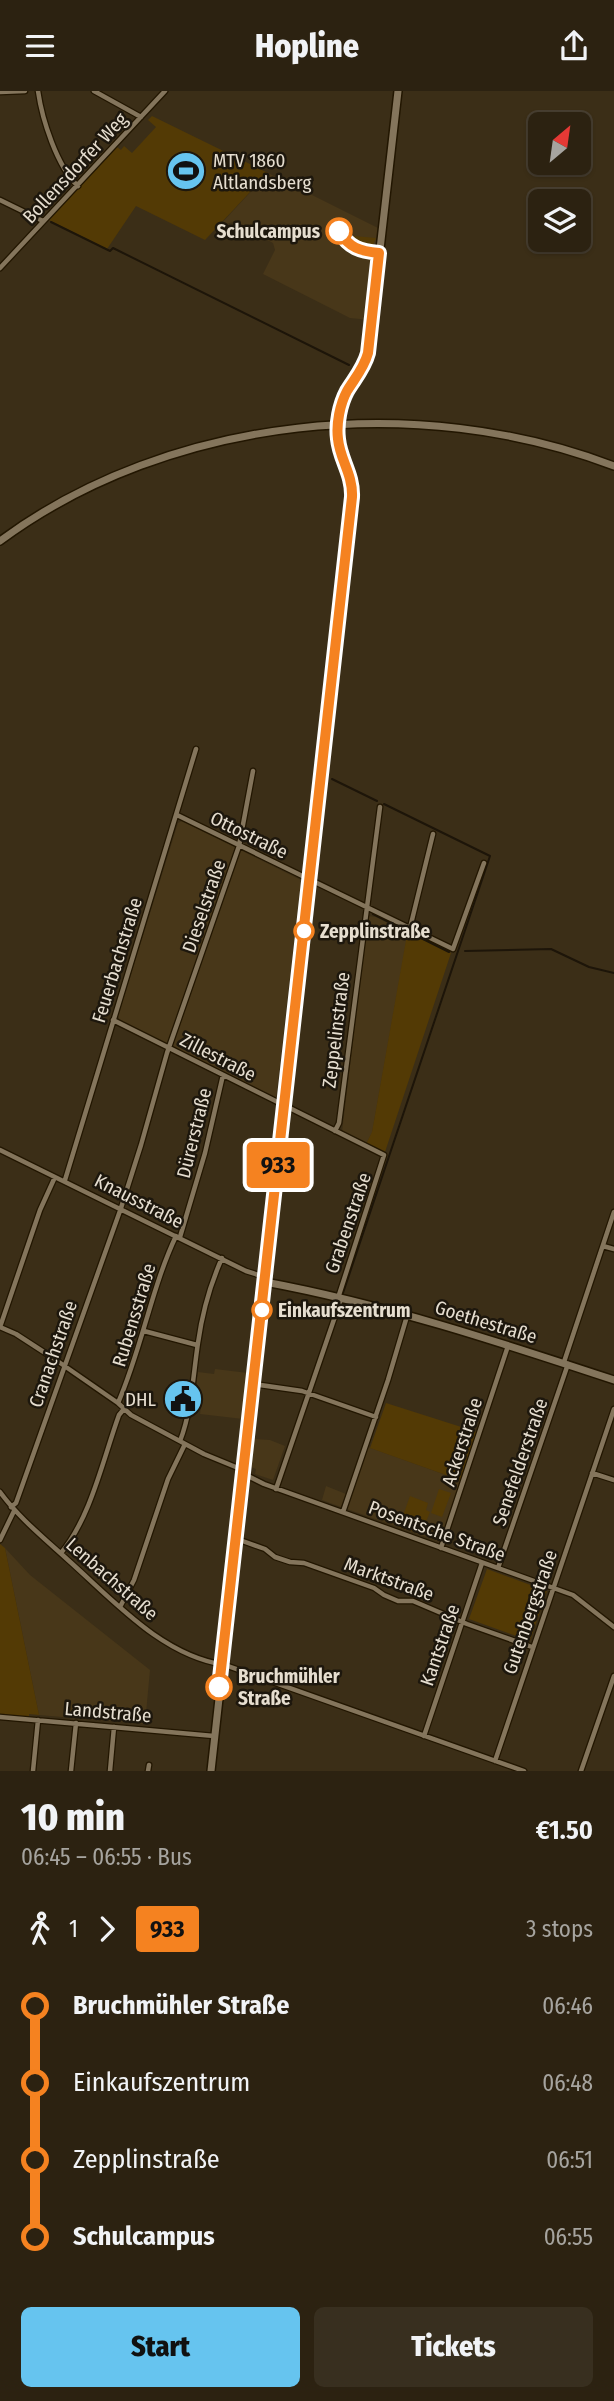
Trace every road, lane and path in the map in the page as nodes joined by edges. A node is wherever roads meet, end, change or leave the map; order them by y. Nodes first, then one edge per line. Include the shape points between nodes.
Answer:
1 (25, 91) edge
2 (38, 91) edge
3 (94, 91) edge
4 (166, 91) edge
5 (398, 91) edge
6 (0, 92) edge
7 (141, 117) junction
8 (78, 186) junction
9 (0, 200) edge
10 (43, 221) junction
11 (0, 268) edge
12 (338, 424) junction
13 (614, 466) edge
14 (0, 541) edge
15 (196, 749) dead end
16 (253, 771) dead end
17 (380, 807) dead end
18 (177, 815) junction
19 (433, 834) dead end
20 (239, 846) junction
21 (484, 863) dead end
22 (310, 879) junction
23 (366, 907) junction
24 (410, 927) junction
25 (113, 1020) junction
26 (170, 1048) junction
27 (223, 1075) junction
28 (284, 1106) junction
29 (335, 1131) junction
30 (0, 1150) edge
31 (386, 1157) joint
32 (55, 1177) junction
33 (65, 1180) junction
34 (121, 1208) junction
35 (614, 1212) edge
36 (178, 1236) junction
37 (603, 1246) junction
38 (614, 1249) edge
39 (222, 1258) junction
40 (265, 1279) junction
41 (339, 1299) junction
42 (407, 1315) junction
43 (0, 1324) edge
44 (144, 1331) junction
45 (197, 1345) junction
46 (509, 1345) junction
47 (566, 1363) junction
48 (64, 1366) junction
49 (614, 1381) edge
50 (253, 1384) junction
51 (309, 1394) junction
52 (118, 1403) junction
53 (124, 1409) junction
54 (614, 1409) edge
55 (376, 1417) junction
56 (183, 1442) junction
57 (243, 1472) junction
58 (592, 1472) junction
59 (614, 1480) edge
60 (276, 1489) junction
61 (0, 1492) edge
62 (13, 1509) junction
63 (343, 1512) junction
64 (236, 1539) junction
65 (0, 1540) edge
66 (441, 1548) junction
67 (61, 1553) junction
68 (482, 1563) junction
69 (498, 1568) junction
70 (553, 1588) junction
71 (120, 1607) junction
72 (463, 1622) junction
73 (614, 1627) edge
74 (533, 1647) junction
75 (222, 1664) junction
76 (614, 1676) edge
77 (0, 1717) edge
78 (38, 1720) junction
79 (76, 1723) junction
80 (114, 1727) junction
81 (214, 1736) junction
82 (424, 1736) junction
83 (495, 1761) junction
84 (33, 1771) edge
85 (71, 1771) edge
86 (110, 1771) edge
87 (211, 1771) edge
88 (524, 1771) edge
89 (581, 1771) edge

1 - 6 street
2 - 8 street via 51,140
3 - 7 street
4 - 7 street, Bollensdorfer Weg
5 - 12 main road via 369,346 342,401
7 - 8 street, Bollensdorfer Weg
8 - 10 street, Bollensdorfer Weg
9 - 10 street
10 - 11 street, Bollensdorfer Weg
12 - 13 main road via 431,424 496,433
12 - 14 main road via 243,436 181,453 102,483
12 - 22 main road via 352,497
15 - 18 street, Feuerbachstraße
16 - 20 street, Dieselstraße
17 - 23 street, Zeppelinstraße
18 - 20 street, Ottostraße
18 - 25 street, Feuerbachstraße
19 - 24 street
20 - 22 street, Ottostraße
20 - 26 street, Dieselstraße
21 - 24 street, Ottostraße via 453,949
22 - 23 street, Ottostraße
22 - 28 main road
23 - 24 street, Ottostraße
23 - 29 street, Zeppelinstraße
25 - 26 street, Zillestraße
25 - 33 street, Feuerbachstraße
26 - 27 street, Zillestraße
26 - 34 street, Dieselstraße
27 - 28 street, Zillestraße
27 - 36 street, Dürerstraße via 205,1153
28 - 29 street, Zillestraße
28 - 40 main road
29 - 31 street, Zillestraße
30 - 32 street, Knausstraße
31 - 41 street, Grabenstraße
32 - 33 street, Knausstraße
32 - 43 street
33 - 34 street, Knausstraße
34 - 36 street, Knausstraße
34 - 48 street, Cranachstraße
35 - 37 street, Senefelderstraße
36 - 39 street, Knausstraße
36 - 44 street, Rubensstraße via 164,1264
37 - 38 street
37 - 47 street, Senefelderstraße
39 - 40 street, Knausstraße
39 - 45 street
40 - 41 main road, Goethestraße
40 - 50 main road
41 - 42 main road, Goethestraße
41 - 51 street, Grabenstraße
42 - 46 main road, Goethestraße
42 - 55 street
43 - 48 street, Posentsche Straße
44 - 45 street
44 - 52 street, Rubensstraße
45 - 56 street
46 - 47 main road, Goethestraße
46 - 66 street, Ackerstraße
47 - 49 main road, Goethestraße
47 - 69 street, Senefelderstraße
48 - 52 street, Posentsche Straße
48 - 62 street, Cranachstraße
50 - 51 street
50 - 57 main road
51 - 55 street
51 - 60 street, Grabenstraße
52 - 53 street, Posentsche Straße
53 - 56 street, Posentsche Straße
53 - 67 street via 82,1519
54 - 58 street, Gutenbergstraße
55 - 63 street
56 - 57 street, Posentsche Straße
56 - 71 street
57 - 60 street, Posentsche Straße
57 - 64 main road
58 - 59 street
58 - 70 street, Gutenbergstraße
60 - 63 street, Posentsche Straße
61 - 62 street, Lenbachstraße
62 - 65 street, Cranachstraße
62 - 67 street, Lenbachstraße
63 - 66 street, Posentsche Straße
64 - 72 street, Marktstraße
64 - 75 main road
66 - 68 street, Posentsche Straße
67 - 71 street, Lenbachstraße
68 - 69 street, Posentsche Straße
68 - 72 street, Kantstraße
69 - 70 street, Posentsche Straße
70 - 73 street, Posentsche Straße via 579,1598
70 - 74 street, Gutenbergstraße
71 - 75 street, Lenbachstraße via 178,1649
72 - 74 street, Marktstraße
72 - 82 street, Kantstraße
74 - 83 street, Gutenbergstraße
75 - 81 main road
75 - 82 street
76 - 89 street
77 - 78 street, Landstraße
78 - 79 street, Landstraße
78 - 84 street
79 - 80 street, Landstraße
79 - 85 street
80 - 81 street, Landstraße
80 - 86 street
81 - 87 main road
82 - 83 street
83 - 88 street

